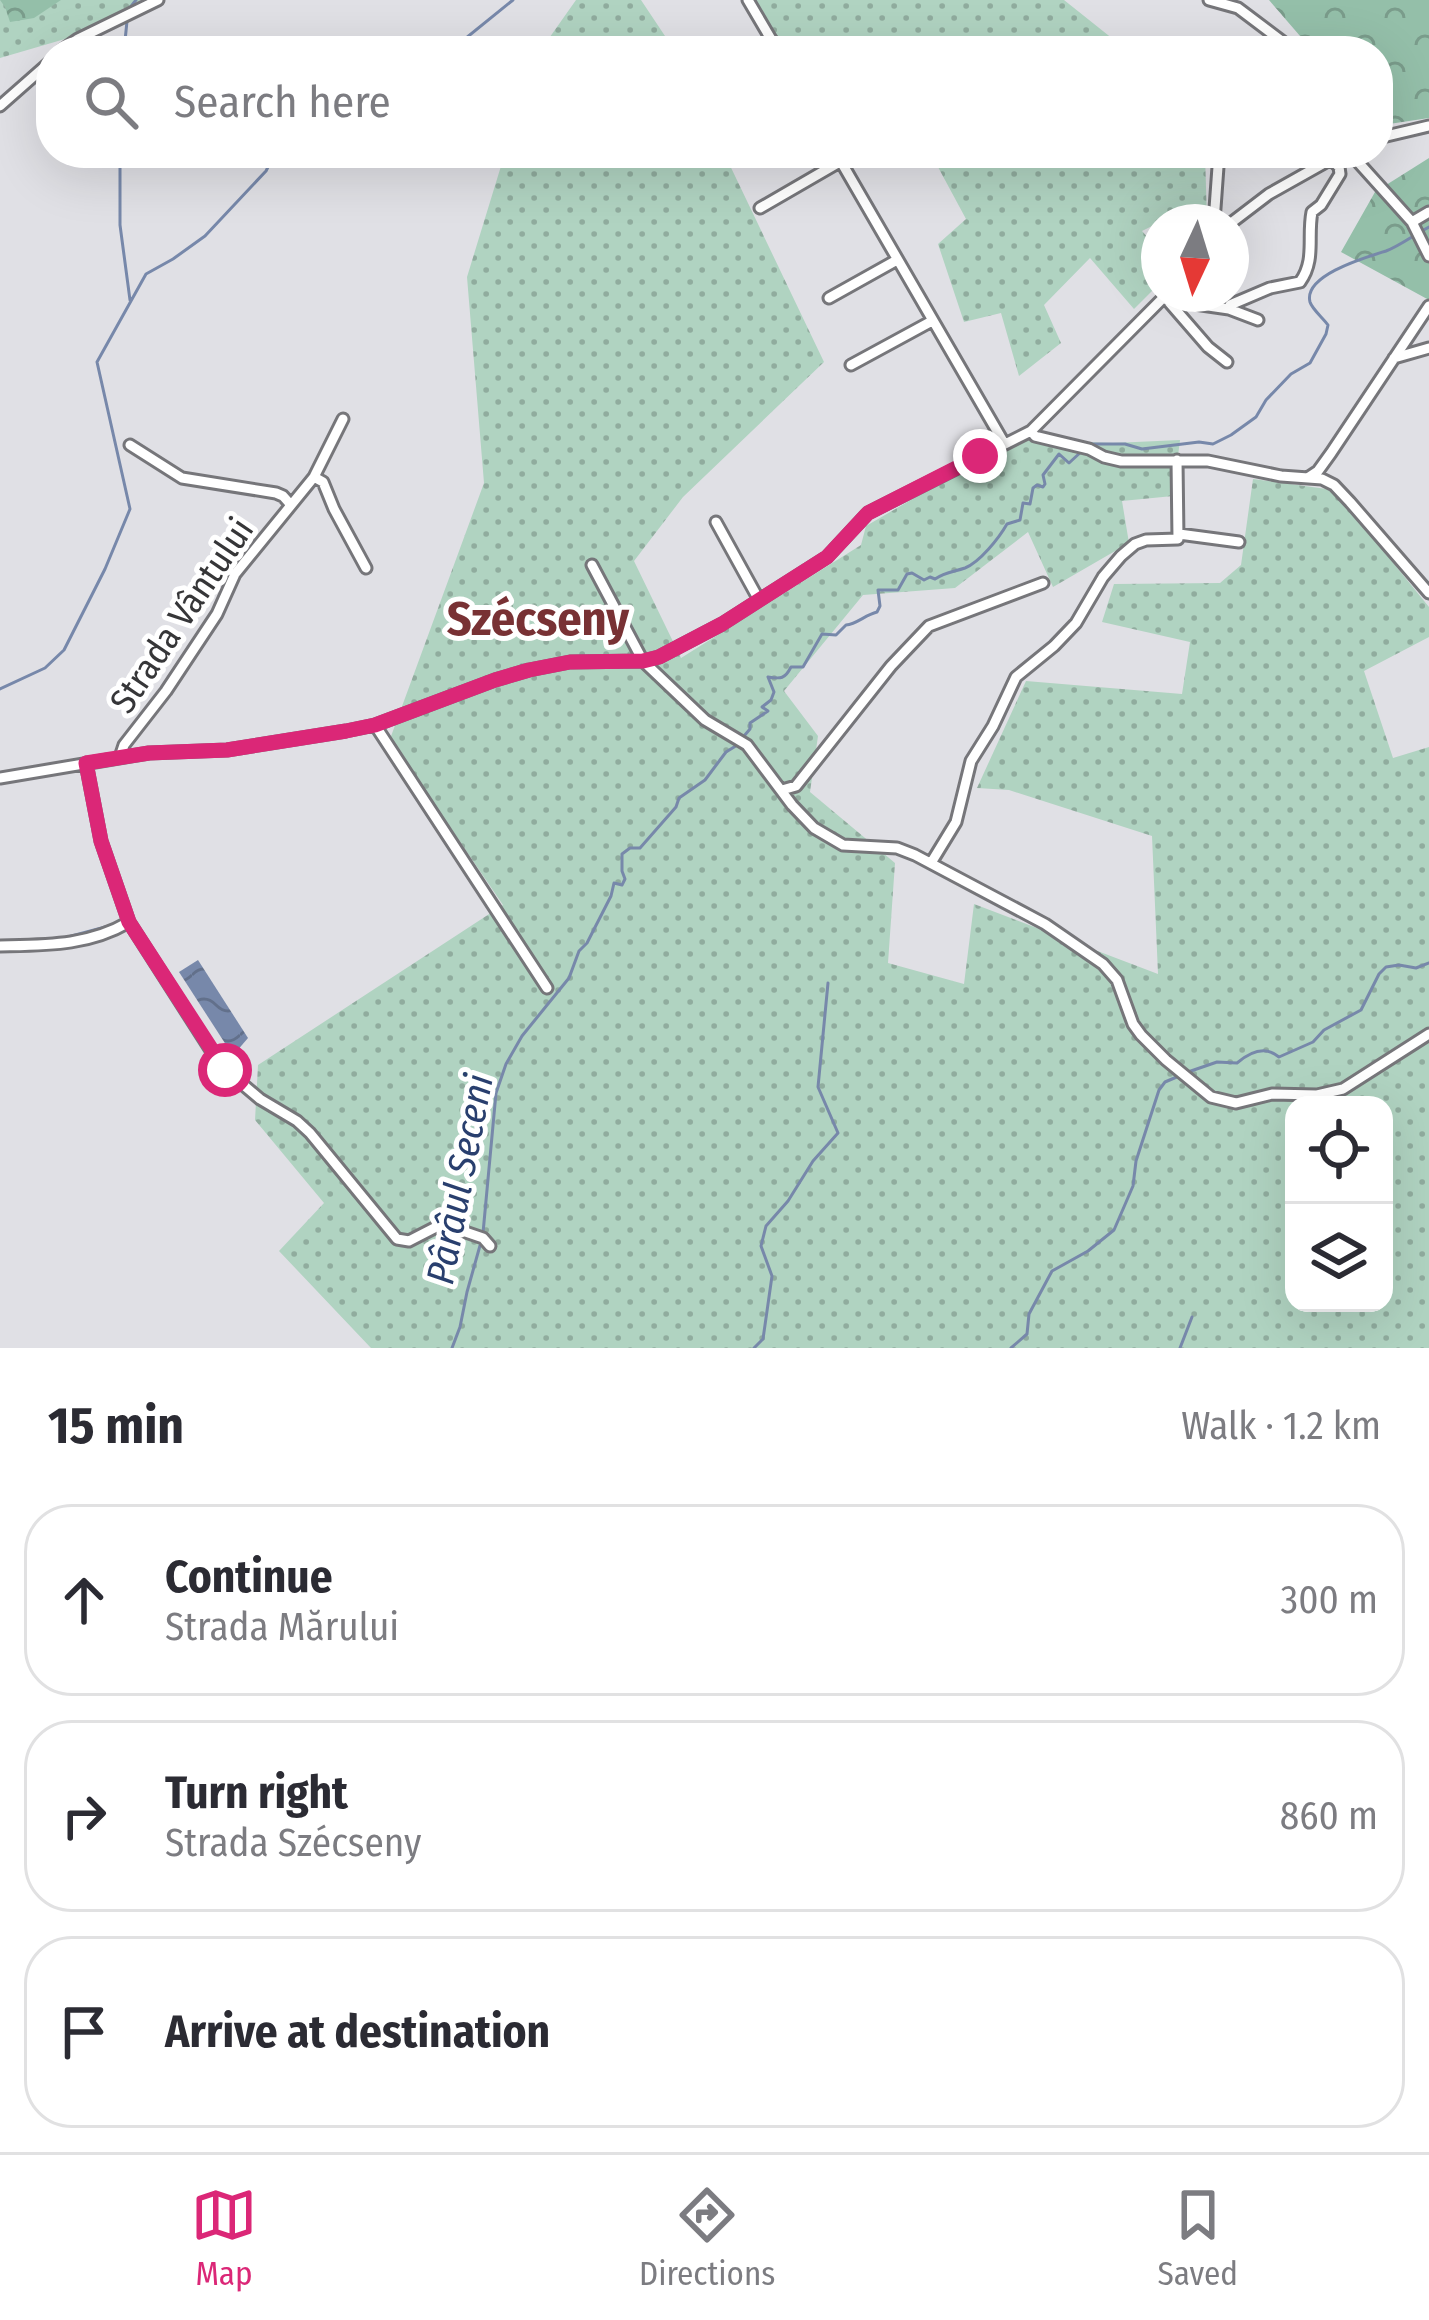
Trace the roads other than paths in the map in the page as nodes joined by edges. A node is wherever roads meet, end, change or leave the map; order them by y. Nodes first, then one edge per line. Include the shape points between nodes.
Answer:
1 (158, 0) edge
2 (748, 0) edge
3 (1209, 0) edge
4 (84, 36) edge
5 (770, 36) edge
6 (1275, 36) edge
7 (36, 74) edge
8 (0, 106) edge
9 (1429, 126) edge
10 (1393, 134) edge
11 (821, 168) edge
12 (844, 168) edge
13 (1219, 168) edge
14 (1317, 168) edge
15 (1340, 168) edge
16 (1355, 168) edge
17 (1216, 204) edge
18 (760, 208) dead end
19 (1249, 209) edge
20 (1429, 212) edge
21 (1412, 222) junction
22 (1429, 256) edge
23 (896, 260) junction
24 (1249, 296) edge
25 (829, 298) dead end
26 (1429, 306) edge
27 (1152, 312) edge
28 (1179, 312) edge
29 (1237, 312) edge
30 (1258, 320) dead end
31 (932, 321) junction
32 (1429, 348) edge
33 (1394, 358) junction
34 (1227, 362) dead end
35 (851, 364) dead end
36 (343, 418) dead end
37 (1031, 431) junction
38 (1004, 443) junction
39 (130, 445) dead end
40 (1178, 460) junction
41 (314, 477) junction
42 (1309, 477) junction
43 (291, 505) junction
44 (716, 522) dead end
45 (1179, 534) junction
46 (1239, 542) dead end
47 (592, 565) dead end
48 (366, 568) dead end
49 (1043, 583) dead end
50 (1429, 593) edge
51 (759, 600) junction
52 (643, 661) junction
53 (375, 725) junction
54 (120, 757) junction
55 (86, 763) junction
56 (0, 778) edge
57 (782, 790) junction
58 (931, 862) junction
59 (129, 922) junction
60 (0, 946) edge
61 (547, 988) dead end
62 (1429, 1034) edge
63 (484, 1240) dead end

1 - 4 street
2 - 5 street
3 - 6 street via 1238,8
7 - 8 street
9 - 10 street
11 - 18 street
12 - 23 street
13 - 17 street
14 - 19 street
15 - 24 street via 1312,212 1304,279
16 - 21 street
20 - 21 street
21 - 22 street
23 - 25 street
23 - 31 street
26 - 33 street
27 - 37 street
28 - 34 street
29 - 30 street
31 - 35 street
31 - 38 street
32 - 33 street
33 - 42 street
36 - 41 street, Strada Vântului
37 - 38 street
37 - 40 street via 1121,461
38 - 51 street via 868,513 831,554
39 - 43 street, Strada Vântului via 182,478 276,493
40 - 42 street
40 - 45 street
41 - 43 street, Strada Vântului
41 - 48 street
42 - 50 street via 1334,485
43 - 54 street, Strada Vântului via 235,574 217,614
44 - 51 street
45 - 46 street
45 - 58 street via 1135,544 1121,556 1076,622 1016,677 971,761 956,822
47 - 52 street
49 - 57 street via 929,626 796,786
51 - 52 street
52 - 53 street via 529,670
52 - 57 street via 705,720 741,741
53 - 54 street via 227,750
53 - 61 street
54 - 55 street
55 - 56 street
55 - 59 street
57 - 58 street via 833,841 897,848
58 - 62 street via 1103,964 1133,1024 1211,1097 1236,1103 1343,1089
59 - 60 street via 68,944
59 - 63 street via 220,1066 310,1133 397,1239 442,1224

